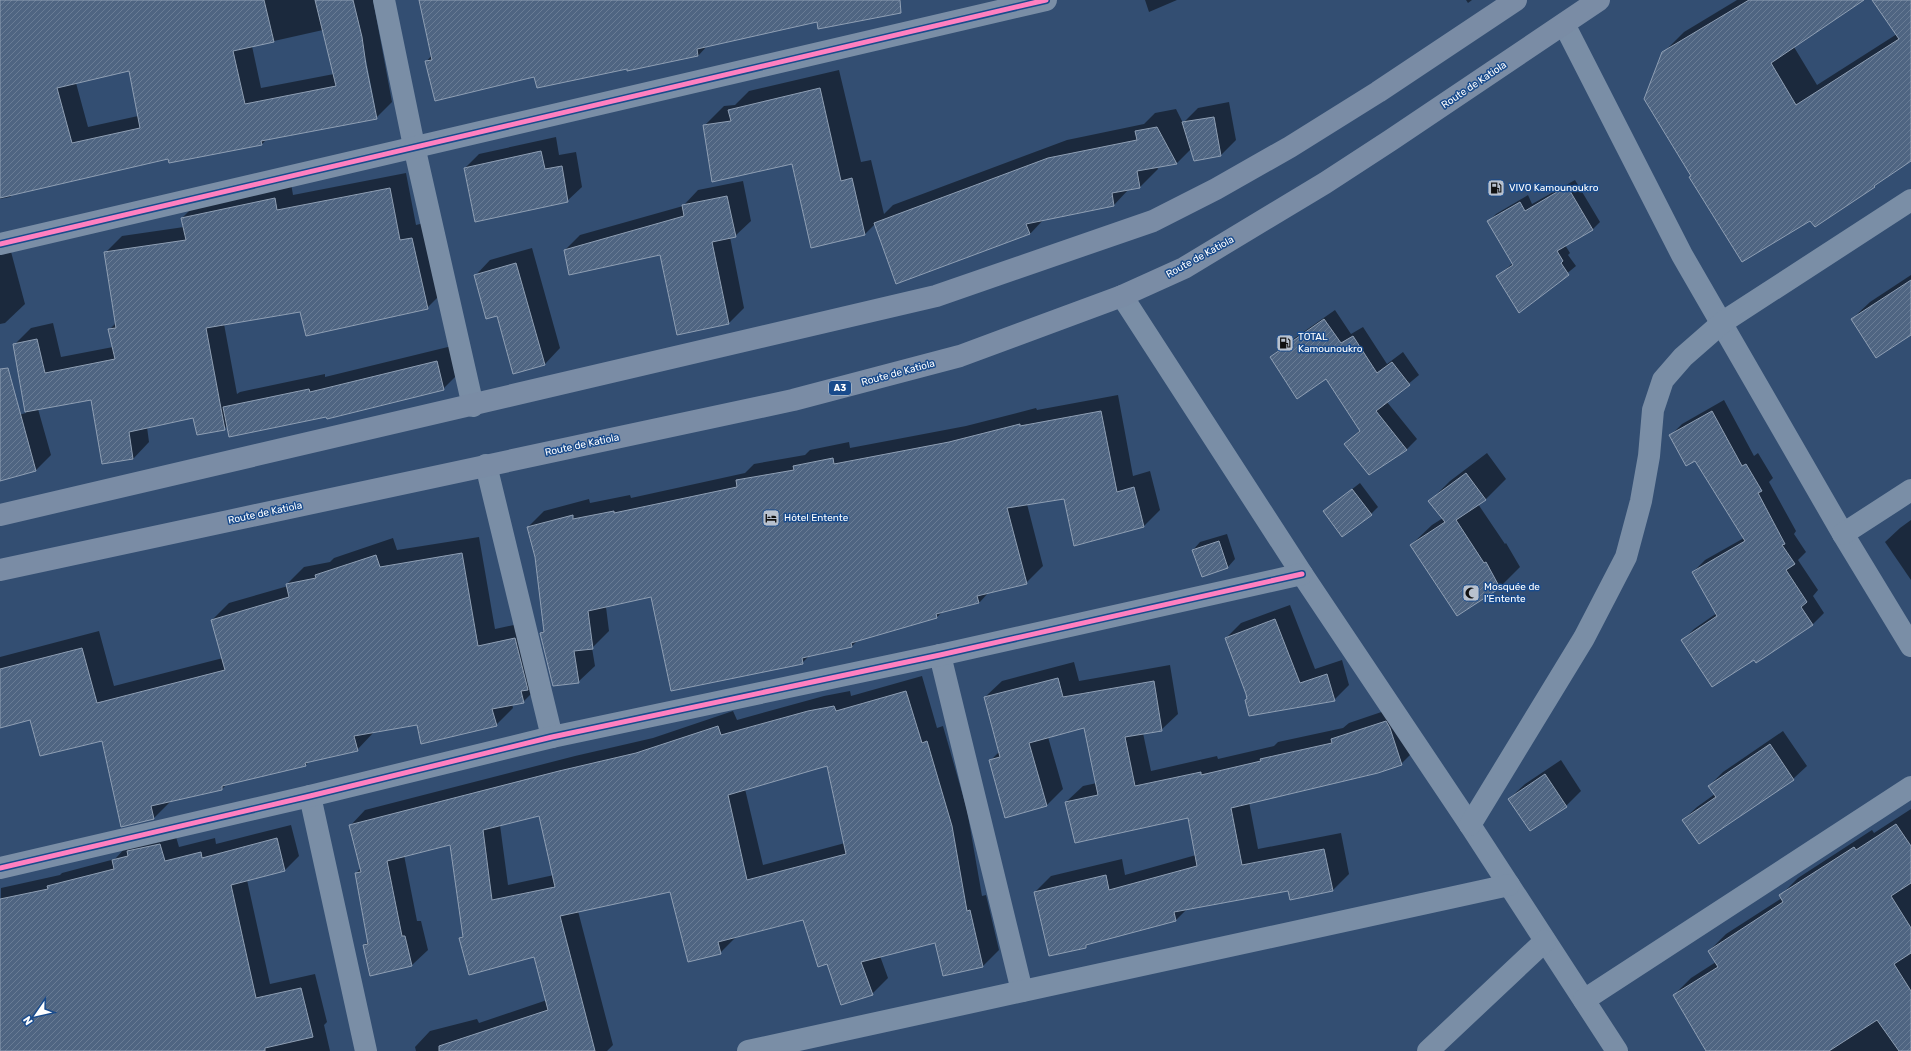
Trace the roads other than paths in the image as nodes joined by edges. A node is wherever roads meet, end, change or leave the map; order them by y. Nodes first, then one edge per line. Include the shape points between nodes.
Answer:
1 (384, 0) edge
2 (1046, 0) edge
3 (1516, 0) edge
4 (1599, 0) edge
5 (1564, 24) junction
6 (414, 146) junction
7 (1911, 200) edge
8 (0, 244) edge
9 (1122, 296) junction
10 (1723, 322) junction
11 (473, 406) junction
12 (486, 465) junction
13 (1911, 490) edge
14 (0, 515) edge
15 (1843, 534) junction
16 (0, 570) edge
17 (1302, 574) junction
18 (1911, 646) edge
19 (940, 655) junction
20 (552, 737) junction
21 (1911, 787) edge
22 (310, 796) junction
23 (1470, 825) junction
24 (0, 868) edge
25 (1509, 884) junction
26 (1545, 941) junction
27 (1022, 991) junction
28 (1584, 1000) junction
29 (366, 1051) edge
30 (748, 1051) edge
31 (1428, 1051) edge
32 (1617, 1051) edge

1 - 6 street
2 - 6 street
3 - 11 highway via 1290,147 1152,221 936,296
4 - 5 highway, Route de Katiola / A3
5 - 9 highway, Route de Katiola / A3 via 1273,215 1184,268
5 - 10 street via 1682,255
6 - 8 street
6 - 11 street
7 - 10 street
9 - 12 highway, Route de Katiola / A3 via 952,358 793,400
9 - 17 street
10 - 15 street
10 - 23 street via 1683,357 1663,380 1653,410 1649,456 1641,501 1626,557 1584,638
11 - 14 highway
12 - 16 highway, Route de Katiola / A3
12 - 20 street
13 - 15 street
15 - 18 street
17 - 19 street
17 - 23 street
19 - 20 street
19 - 27 street
20 - 22 street
21 - 28 street
22 - 24 street
22 - 29 street
23 - 25 street
25 - 26 street
25 - 27 street
26 - 28 street
26 - 31 street
27 - 30 street
28 - 32 street

